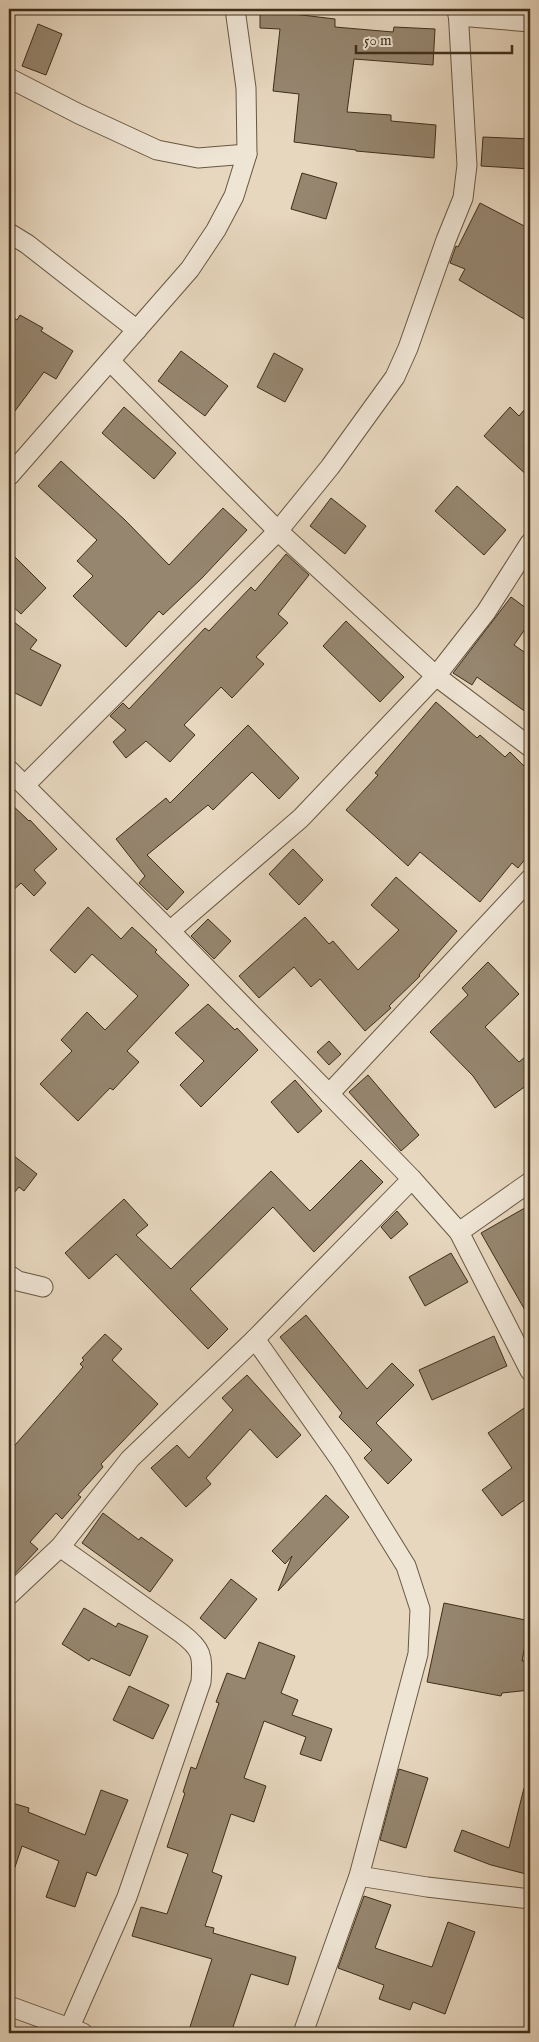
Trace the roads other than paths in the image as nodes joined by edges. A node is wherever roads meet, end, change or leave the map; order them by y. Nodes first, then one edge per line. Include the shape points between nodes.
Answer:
1 (236, 9) edge
2 (458, 13) edge
3 (530, 22) edge
4 (9, 78) edge
5 (247, 154) junction
6 (9, 233) edge
7 (137, 330) junction
8 (110, 361) junction
9 (9, 476) edge
10 (278, 531) junction
11 (530, 543) edge
12 (436, 676) junction
13 (530, 747) edge
14 (9, 770) edge
15 (25, 785) junction
16 (530, 879) edge
17 (170, 931) junction
18 (329, 1094) junction
19 (412, 1179) junction
20 (530, 1182) edge
21 (459, 1232) junction
22 (9, 1275) edge
23 (43, 1287) dead end
24 (255, 1339) junction
25 (530, 1372) edge
26 (60, 1547) junction
27 (9, 1595) edge
28 (359, 1876) junction
29 (530, 1899) edge
30 (9, 2006) edge
31 (76, 2031) edge
32 (303, 2033) edge

1 - 5 street via 246,88
2 - 3 street
2 - 10 street via 466,165 463,198 395,377 330,467
4 - 5 street via 157,150 198,158
5 - 7 street via 234,196 216,230 190,269
6 - 7 street
7 - 8 street
8 - 9 street
8 - 10 street
10 - 12 street
10 - 15 street
11 - 12 street via 486,612
12 - 13 street
12 - 17 street via 301,818
14 - 15 street
15 - 17 street
16 - 18 street
17 - 18 street
18 - 19 street
19 - 21 street
19 - 24 street
20 - 21 street
21 - 25 street
22 - 23 street via 18,1282
24 - 26 street via 130,1459
24 - 28 street via 341,1461 406,1566 420,1608 418,1654
26 - 27 street
26 - 31 street via 195,1644 203,1661 201,1682 127,1897
28 - 29 street
28 - 32 street
30 - 31 street

